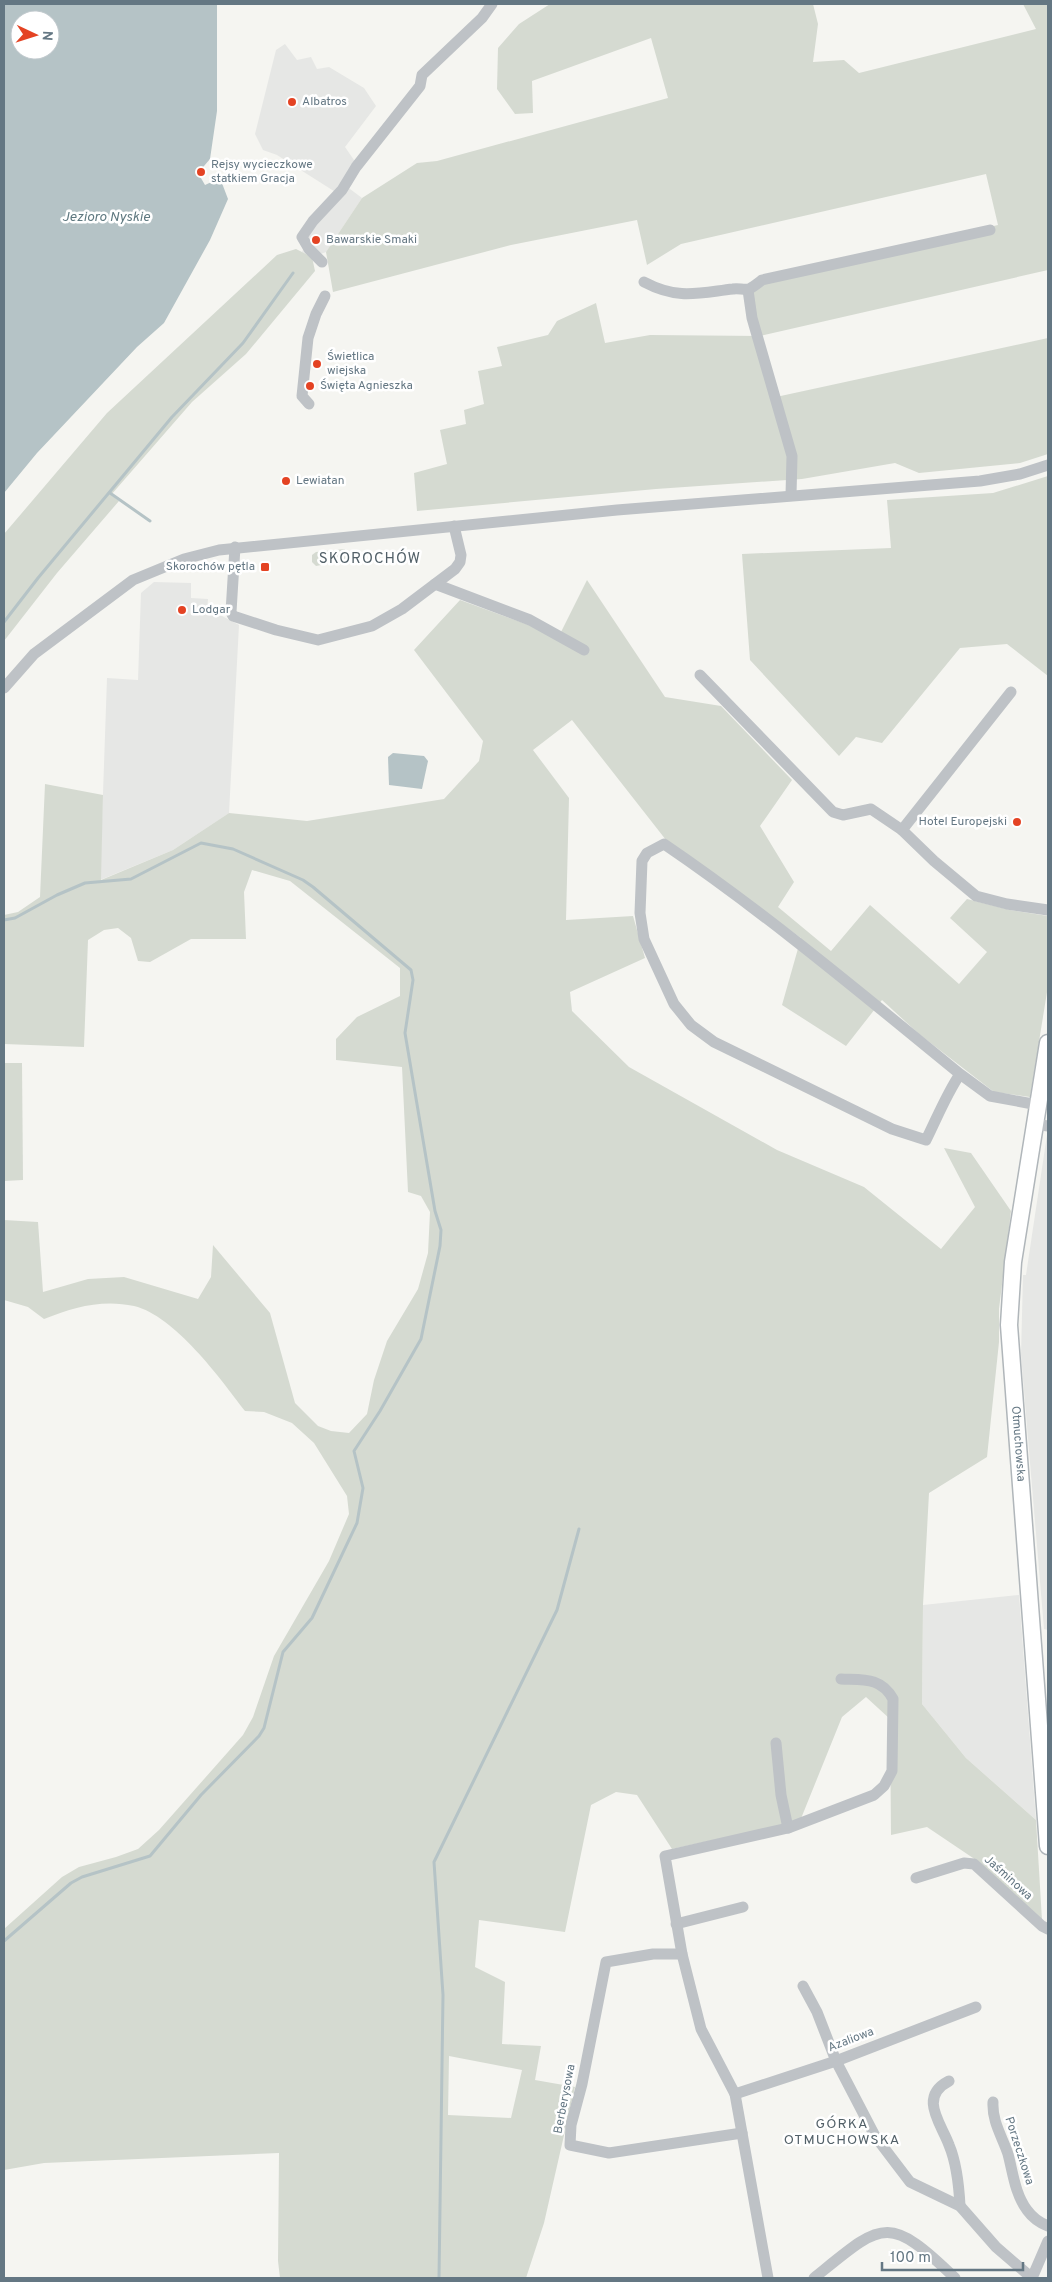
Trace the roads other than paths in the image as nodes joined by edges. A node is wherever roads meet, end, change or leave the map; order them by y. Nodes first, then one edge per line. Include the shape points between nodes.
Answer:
1 (492, 4) edge
2 (990, 230) dead end
3 (322, 262) dead end
4 (644, 282) dead end
5 (748, 290) junction
6 (325, 296) dead end
7 (309, 404) dead end
8 (1048, 465) edge
9 (791, 495) junction
10 (454, 526) junction
11 (235, 547) junction
12 (435, 584) junction
13 (584, 650) dead end
14 (700, 676) dead end
15 (4, 688) edge
16 (1011, 692) dead end
17 (902, 830) junction
18 (1048, 910) edge
19 (1048, 1043) edge
20 (960, 1074) junction
21 (1038, 1105) junction
22 (1041, 1125) edge
23 (841, 1679) dead end
24 (776, 1743) dead end
25 (788, 1828) junction
26 (1048, 1846) edge
27 (916, 1878) dead end
28 (743, 1908) dead end
29 (676, 1924) junction
30 (1048, 1929) edge
31 (682, 1954) junction
32 (803, 1986) dead end
33 (976, 2007) dead end
34 (836, 2061) junction
35 (949, 2081) dead end
36 (735, 2094) junction
37 (994, 2102) dead end
38 (742, 2133) junction
39 (960, 2206) junction
40 (1048, 2226) edge
41 (1048, 2241) edge
42 (768, 2278) edge
43 (814, 2278) edge
44 (955, 2278) edge
45 (1032, 2278) edge

1 - 3 street via 482,18 422,75 420,86 356,167 342,190 313,221 302,238
2 - 5 street via 762,280
4 - 5 street via 680,294
5 - 9 street via 752,318 792,456
6 - 7 street via 309,332 305,350 302,396
8 - 9 street via 980,481
9 - 10 street
10 - 11 street
10 - 12 street via 460,562
11 - 12 street via 233,616 306,638 318,640 372,626
11 - 15 street via 184,559 133,580 41,648
12 - 13 street via 530,620
14 - 17 street via 833,812 843,814 871,809
16 - 17 street
17 - 18 street via 976,896
19 - 21 main road, Otmuchowska
20 - 20 street via 701,869 664,844 647,853 642,861 640,913 644,940 674,1004 691,1025 714,1042 892,1129 926,1140
20 - 21 street via 990,1096
21 - 22 main road, Otmuchowska
22 - 26 main road, Otmuchowska via 1013,1262 1009,1325
23 - 25 street via 877,1682 887,1688 893,1699 892,1771 884,1786 874,1794
24 - 25 street
25 - 29 street via 665,1856
27 - 30 street, Jaśminowa via 964,1862 974,1864
28 - 29 street
29 - 31 street
31 - 36 street via 701,2029
31 - 38 street, Berberysowa via 653,1954 606,1962 571,2125 570,2145 609,2153
32 - 34 street
33 - 34 street, Azaliowa
34 - 36 street, Azaliowa
34 - 39 street via 875,2136 910,2182
35 - 39 street via 940,2086 933,2108 954,2161
36 - 38 street
37 - 40 street, Porzeczkowa via 996,2126 1021,2199 1035,2218
38 - 42 street
39 - 45 street via 996,2247
41 - 45 street
43 - 44 street via 859,2242 872,2234 886,2232 902,2235 922,2247

